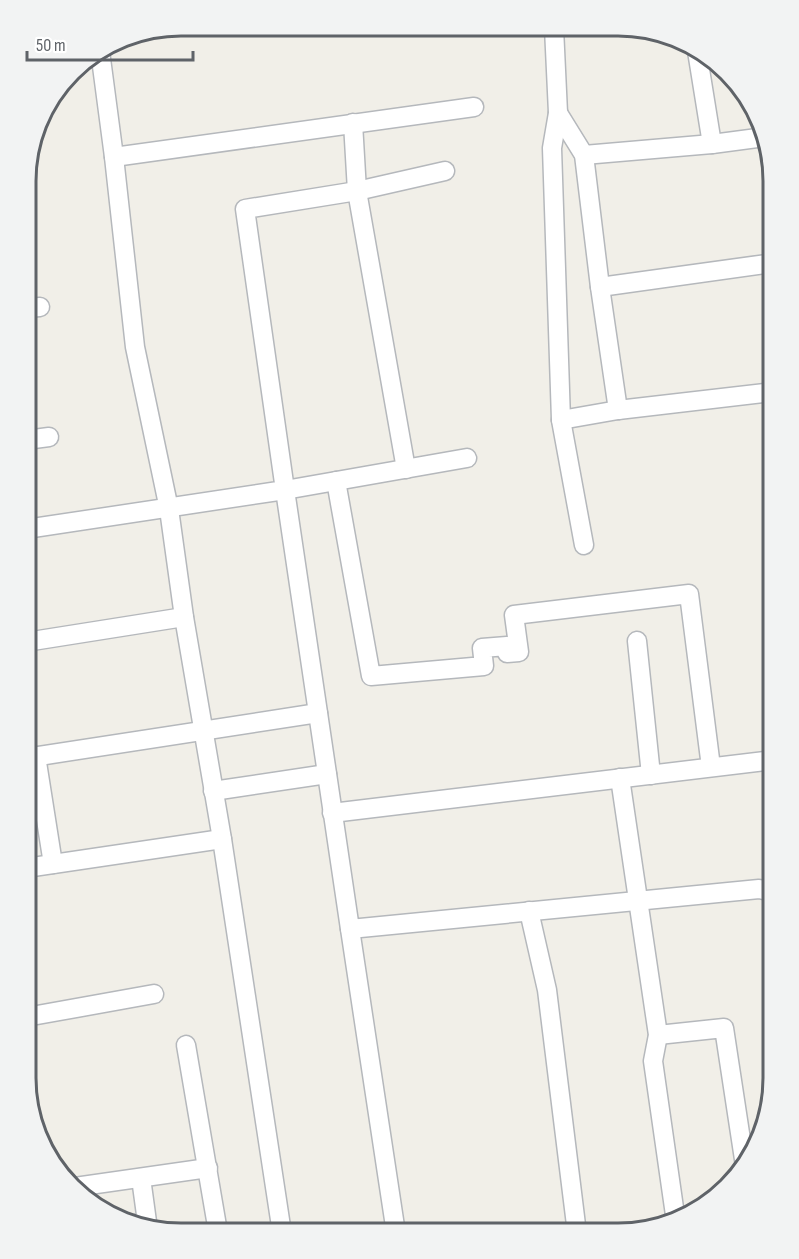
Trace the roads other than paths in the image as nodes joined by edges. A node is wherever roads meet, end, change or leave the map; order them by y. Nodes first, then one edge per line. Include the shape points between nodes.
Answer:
1 (554, 36) edge
2 (101, 60) edge
3 (699, 61) edge
4 (474, 107) dead end
5 (558, 113) junction
6 (353, 123) junction
7 (756, 138) edge
8 (712, 144) junction
9 (584, 155) junction
10 (114, 157) junction
11 (445, 171) dead end
12 (357, 191) junction
13 (763, 264) edge
14 (600, 287) junction
15 (763, 393) edge
16 (618, 410) junction
17 (561, 420) junction
18 (49, 437) dead end
19 (36, 439) edge
20 (467, 458) dead end
21 (406, 469) junction
22 (336, 481) junction
23 (285, 490) junction
24 (170, 509) junction
25 (36, 529) edge
26 (584, 545) dead end
27 (184, 617) junction
28 (36, 640) edge
29 (637, 641) dead end
30 (318, 713) junction
31 (203, 729) junction
32 (36, 756) edge
33 (763, 761) edge
34 (711, 767) junction
35 (327, 774) junction
36 (651, 775) junction
37 (620, 778) junction
38 (36, 780) edge
39 (213, 791) junction
40 (332, 813) junction
41 (222, 840) junction
42 (54, 864) junction
43 (36, 867) edge
44 (763, 890) edge
45 (638, 900) junction
46 (530, 911) junction
47 (350, 929) junction
48 (154, 994) dead end
49 (36, 1015) edge
50 (658, 1035) junction
51 (186, 1044) dead end
52 (743, 1151) edge
53 (208, 1168) junction
54 (141, 1178) junction
55 (85, 1186) edge
56 (674, 1211) edge
57 (147, 1219) edge
58 (217, 1223) edge
59 (280, 1223) edge
60 (394, 1223) edge
61 (576, 1223) edge

1 - 5 street
2 - 10 street
3 - 8 street
4 - 6 street
5 - 9 street
5 - 17 street via 552,148
6 - 10 street
6 - 12 street
7 - 8 street
8 - 9 street
9 - 14 street
10 - 24 street via 135,347
11 - 12 street
12 - 21 street
12 - 23 street via 245,208
13 - 14 street
14 - 16 street
15 - 16 street
16 - 17 street
17 - 26 street
18 - 19 street
20 - 21 street
21 - 22 street
22 - 23 street
22 - 34 street via 371,676 484,666 482,648 507,646 507,653 519,652 514,615 689,594
23 - 24 street
23 - 30 street
24 - 25 street
24 - 27 street
27 - 28 street
27 - 31 street
29 - 36 street
30 - 31 street
30 - 35 street
31 - 32 street
31 - 39 street
33 - 34 street
34 - 36 street
35 - 39 street
35 - 40 street
36 - 37 street
37 - 40 street
37 - 45 street
38 - 42 street
39 - 41 street
40 - 47 street
41 - 42 street
41 - 59 street
42 - 43 street
44 - 45 street
45 - 46 street
45 - 50 street
46 - 47 street
46 - 61 street via 547,990
47 - 60 street
48 - 49 street
50 - 52 street via 724,1028
50 - 56 street via 653,1061
51 - 53 street
53 - 54 street
53 - 58 street
54 - 55 street
54 - 57 street

